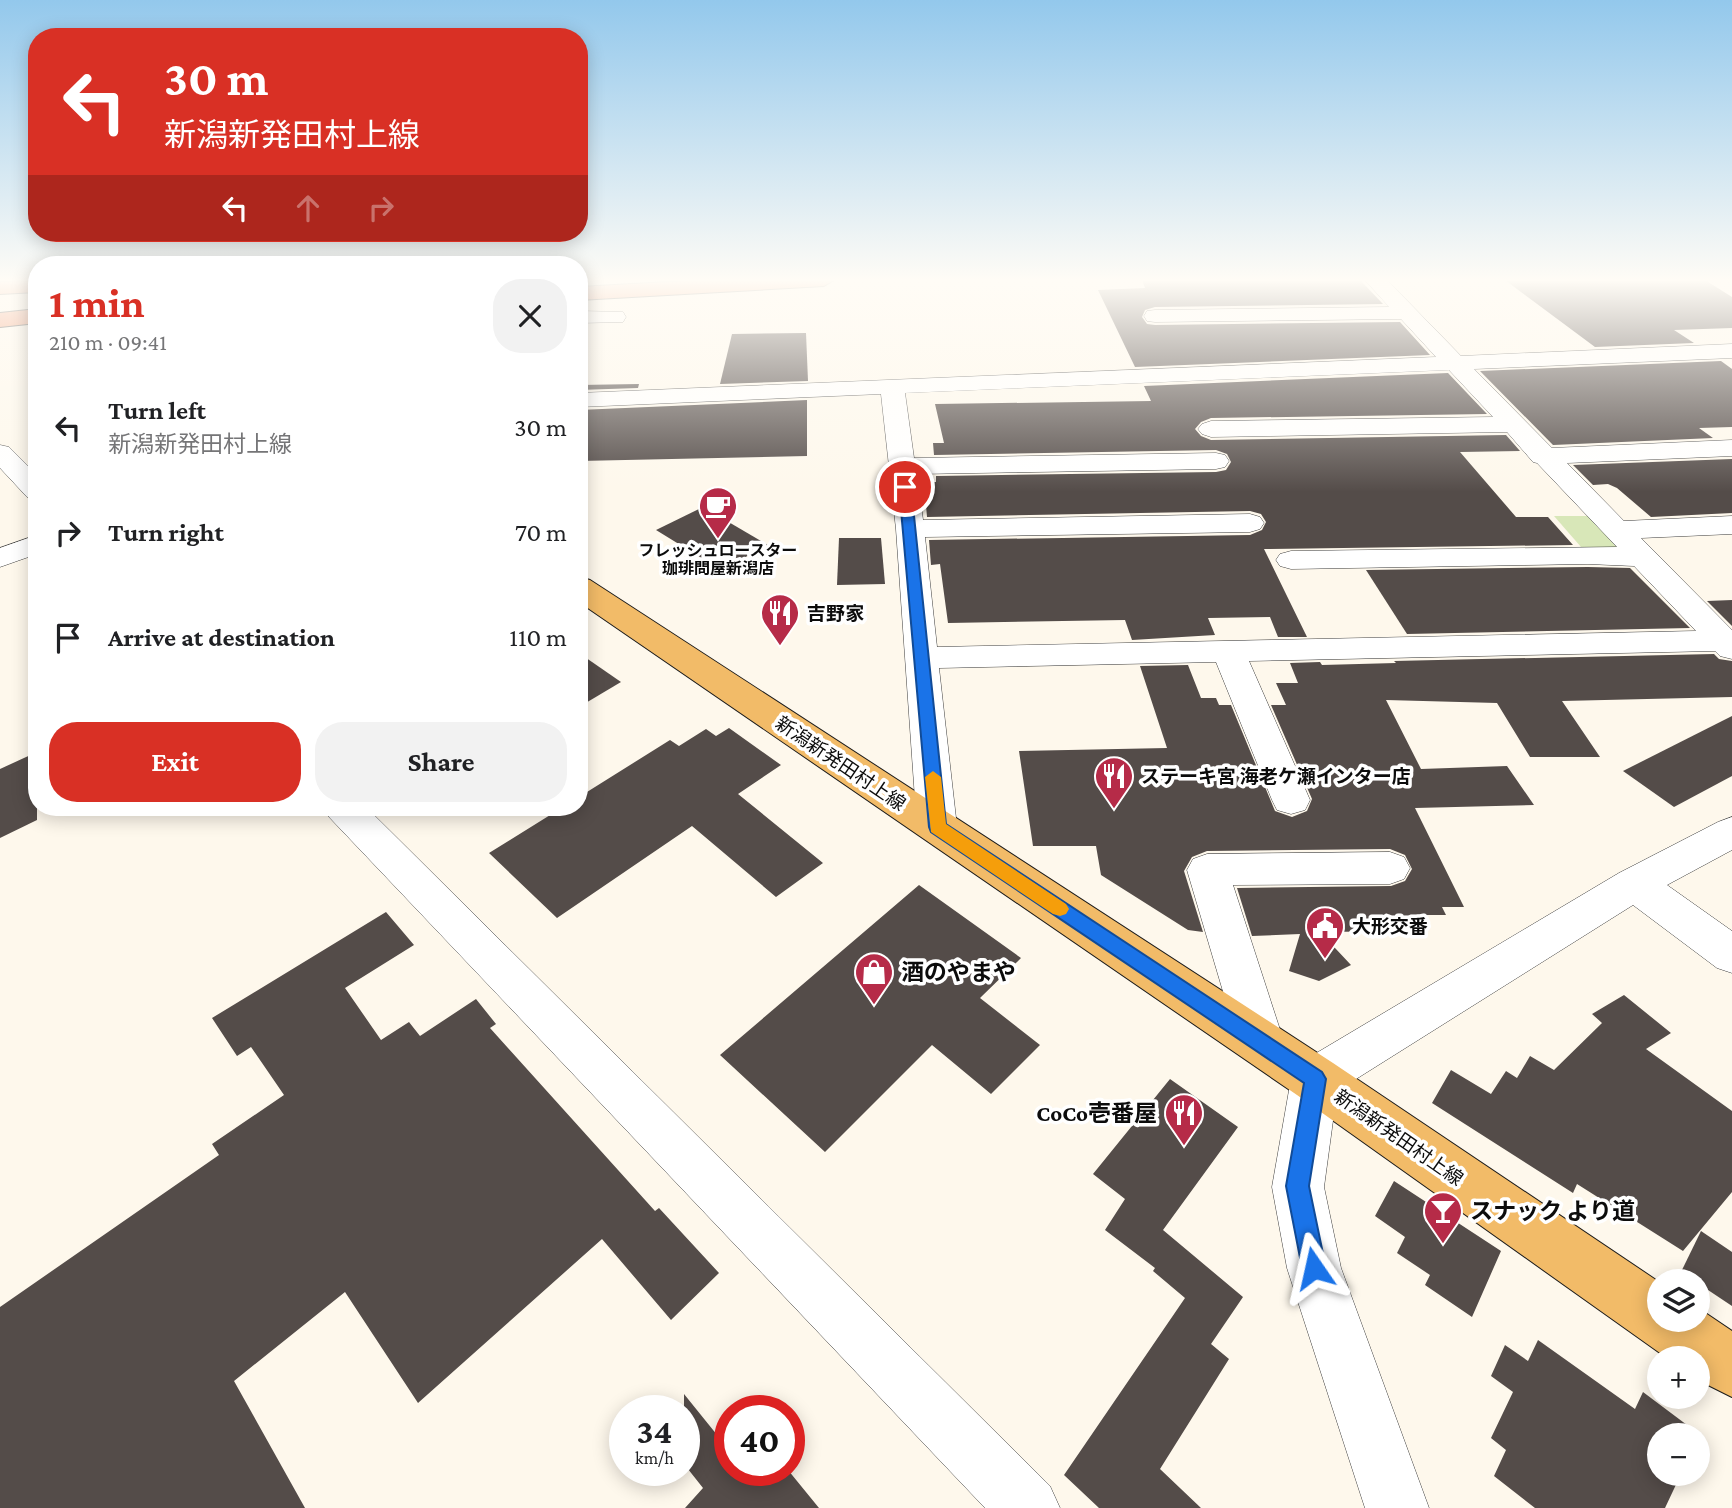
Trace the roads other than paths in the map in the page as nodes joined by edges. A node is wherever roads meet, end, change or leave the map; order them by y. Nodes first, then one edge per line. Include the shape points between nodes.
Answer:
1 (1442, 350) edge
2 (1732, 351) edge
3 (1454, 363) junction
4 (892, 386) junction
5 (588, 400) edge
6 (1513, 424) junction
7 (1211, 429) dead end
8 (1732, 448) edge
9 (0, 453) edge
10 (1542, 456) junction
11 (1216, 461) dead end
12 (903, 466) junction
13 (28, 482) edge
14 (1250, 523) dead end
15 (1732, 525) edge
16 (910, 529) junction
17 (1616, 530) junction
18 (28, 547) edge
19 (1643, 557) junction
20 (0, 558) edge
21 (1291, 560) dead end
22 (588, 593) edge
23 (1729, 643) edge
24 (1228, 651) junction
25 (922, 658) junction
26 (1291, 800) dead end
27 (352, 816) edge
28 (937, 827) junction
29 (1732, 832) edge
30 (1390, 868) dead end
31 (1634, 884) junction
32 (1732, 955) edge
33 (1261, 1042) junction
34 (1315, 1079) junction
35 (1647, 1308) edge
36 (1681, 1332) edge
37 (1732, 1367) edge
38 (1028, 1508) edge
39 (1397, 1508) edge

1 - 3 street
2 - 3 street
3 - 4 street
3 - 6 street
4 - 5 street
4 - 12 street
6 - 7 street
6 - 10 street
8 - 10 street
9 - 13 street
10 - 17 street
11 - 12 street
12 - 16 street
14 - 16 street
15 - 17 street
16 - 25 street
17 - 19 street
18 - 20 street
19 - 21 street
19 - 23 street
22 - 28 main road, 新潟新発田村上線
23 - 24 street
24 - 25 street
24 - 26 street
25 - 28 street
27 - 38 street
28 - 33 main road, 新潟新発田村上線
29 - 31 street
30 - 33 street via 1207,870
31 - 32 street
31 - 34 street
33 - 34 main road, 新潟新発田村上線
34 - 35 main road, 新潟新発田村上線
34 - 39 street via 1298,1186 1314,1268
36 - 37 main road, 新潟新発田村上線

